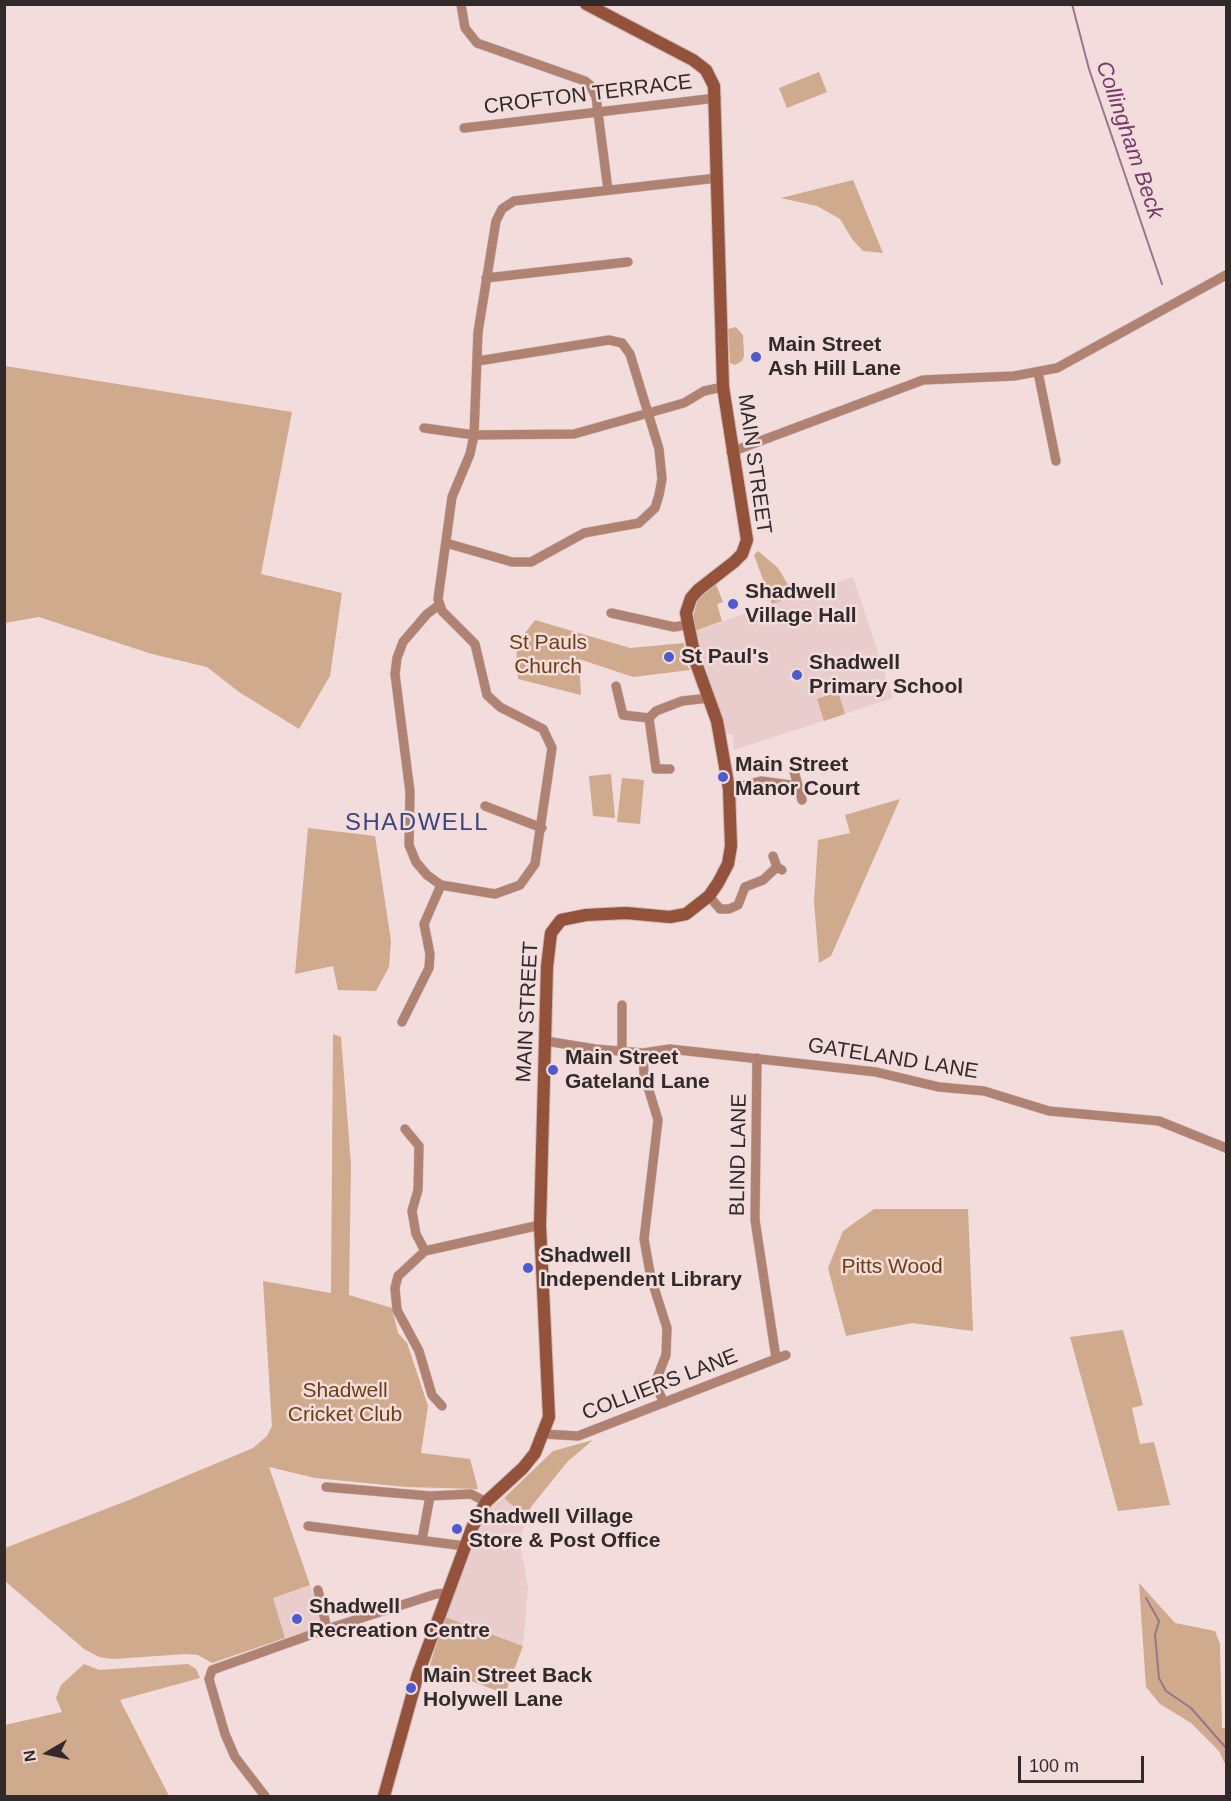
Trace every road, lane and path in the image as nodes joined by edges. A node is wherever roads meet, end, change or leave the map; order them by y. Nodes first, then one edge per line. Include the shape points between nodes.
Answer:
1 (461, 4) edge
2 (586, 4) edge
3 (716, 98) junction
4 (598, 113) junction
5 (465, 128) dead end
6 (717, 177) junction
7 (608, 190) junction
8 (628, 262) dead end
9 (1227, 275) edge
10 (486, 278) junction
11 (478, 361) junction
12 (1038, 372) junction
13 (723, 387) junction
14 (648, 414) junction
15 (424, 428) dead end
16 (474, 435) junction
17 (731, 452) junction
18 (1056, 461) dead end
19 (446, 543) junction
20 (439, 605) junction
21 (611, 613) dead end
22 (686, 625) junction
23 (616, 686) dead end
24 (709, 698) junction
25 (649, 718) junction
26 (670, 769) dead end
27 (794, 771) dead end
28 (798, 786) junction
29 (729, 789) junction
30 (802, 801) dead end
31 (485, 806) dead end
32 (542, 828) junction
33 (773, 856) dead end
34 (441, 885) junction
35 (709, 896) junction
36 (622, 1005) dead end
37 (402, 1022) dead end
38 (546, 1041) junction
39 (622, 1051) junction
40 (643, 1053) junction
41 (757, 1058) junction
42 (405, 1129) dead end
43 (1227, 1148) edge
44 (540, 1225) junction
45 (425, 1251) junction
46 (781, 1357) joint
47 (664, 1403) junction
48 (442, 1406) dead end
49 (544, 1434) junction
50 (326, 1487) dead end
51 (430, 1496) junction
52 (486, 1502) junction
53 (308, 1526) dead end
54 (422, 1540) junction
55 (465, 1546) junction
56 (318, 1590) dead end
57 (447, 1593) junction
58 (327, 1629) junction
59 (265, 1797) edge
60 (384, 1797) edge

1 - 4 street via 465,28 477,43 585,81 593,91
2 - 3 street, MAIN STREET via 693,60 711,77
3 - 4 street, CROFTON TERRACE
3 - 6 street, MAIN STREET
4 - 5 street, CROFTON TERRACE
4 - 7 street
6 - 7 street
6 - 13 street, MAIN STREET
7 - 10 street via 508,204 496,221
8 - 10 street
9 - 12 street via 1071,362
10 - 11 street
11 - 14 street via 616,341 630,354
11 - 16 street
12 - 17 street via 923,380
12 - 18 street
13 - 14 street
13 - 17 street, MAIN STREET
14 - 16 street via 574,434
14 - 19 street via 659,449 662,479 655,508 639,523 584,533 542,558 522,563
15 - 16 street
16 - 19 street via 454,487
17 - 22 street, MAIN STREET via 745,519 745,547 734,562 691,598
19 - 20 street
20 - 32 street via 472,639 483,687 493,702 535,722 549,738 552,758
20 - 34 street via 403,642 395,674 409,781 409,845 427,876
21 - 22 street via 674,627
22 - 24 street, MAIN STREET
23 - 25 street via 623,715
24 - 25 street via 682,701 656,711
24 - 29 street, MAIN STREET
25 - 26 street via 656,769
27 - 28 street
28 - 29 street via 761,781
28 - 30 street
29 - 35 street, MAIN STREET via 728,864
31 - 32 street
32 - 34 street via 535,864 520,885 495,894
33 - 35 street via 779,869 745,887 738,905 720,909
34 - 37 street via 424,924 429,968
35 - 38 street, MAIN STREET via 680,917 606,913 568,918 556,924 548,944
36 - 39 street
38 - 39 street, GATELAND LANE
38 - 44 street, MAIN STREET
39 - 40 street, GATELAND LANE
40 - 41 street, GATELAND LANE via 670,1049
40 - 47 street via 644,1074 658,1120 644,1239 667,1328 666,1354 657,1378
41 - 43 street, GATELAND LANE via 876,1072 939,1087 984,1091 1072,1115 1159,1121
41 - 46 street, BLIND LANE via 755,1220
42 - 45 street via 419,1146 418,1190 412,1211 416,1234
44 - 45 street
44 - 49 street, MAIN STREET via 550,1397
45 - 48 street via 398,1276 397,1310 416,1343 432,1395
46 - 47 street, COLLIERS LANE
47 - 49 street, COLLIERS LANE via 578,1436
49 - 52 street, MAIN STREET via 523,1468
50 - 51 street
51 - 52 street via 471,1494
51 - 54 street
52 - 55 street, MAIN STREET
53 - 54 street
54 - 55 street
55 - 57 street, MAIN STREET
56 - 58 street
57 - 58 street
57 - 60 street, MAIN STREET via 418,1674
58 - 59 street via 214,1668 210,1673 225,1734 235,1757

